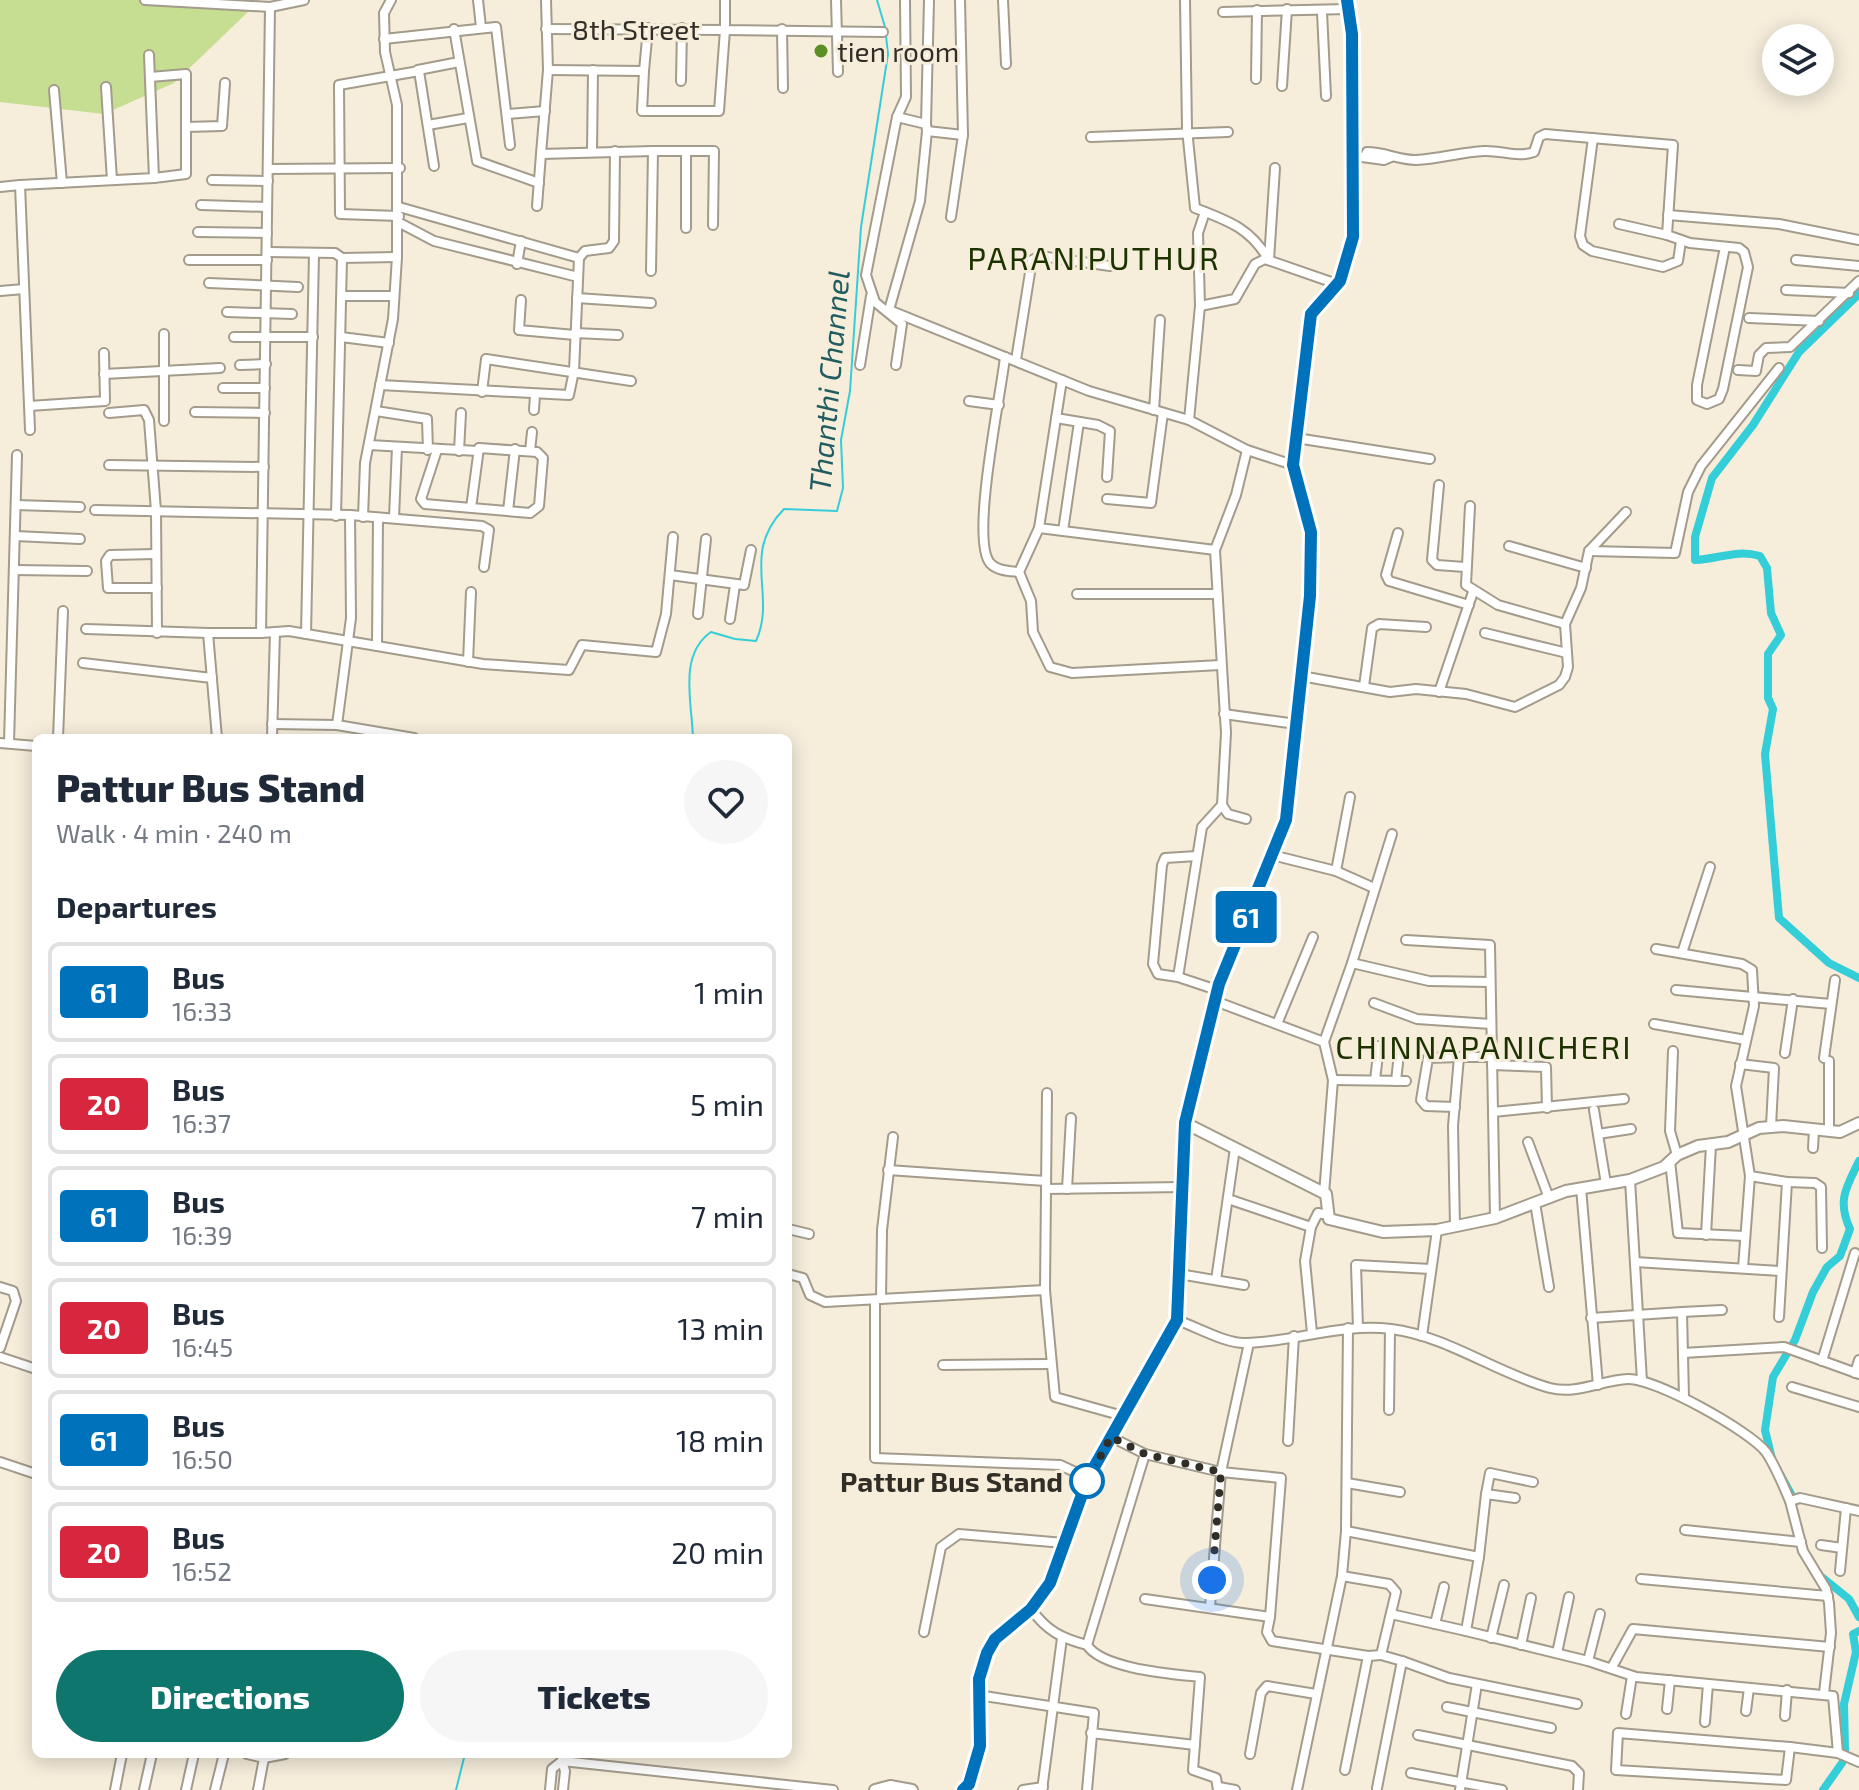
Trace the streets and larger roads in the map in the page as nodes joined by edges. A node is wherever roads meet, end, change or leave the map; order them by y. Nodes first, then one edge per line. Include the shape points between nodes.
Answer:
1 (145, 0) edge
2 (304, 0) edge
3 (393, 0) edge
4 (478, 0) edge
5 (546, 0) edge
6 (725, 0) edge
7 (836, 0) edge
8 (905, 0) edge
9 (929, 0) edge
10 (960, 0) edge
11 (1003, 0) edge
12 (1185, 0) edge
13 (1348, 5) edge
14 (270, 7) junction
15 (1287, 9) junction
16 (1257, 10) junction
17 (1223, 12) dead end
18 (1322, 12) junction
19 (481, 27) junction
20 (648, 28) junction
21 (682, 28) junction
22 (454, 29) junction
23 (546, 29) junction
24 (782, 29) junction
25 (725, 30) junction
26 (837, 31) junction
27 (883, 32) dead end
28 (384, 39) junction
29 (149, 55) dead end
30 (459, 62) junction
31 (1006, 64) dead end
32 (418, 70) junction
33 (548, 70) junction
34 (593, 70) junction
35 (644, 71) junction
36 (838, 72) dead end
37 (389, 75) junction
38 (150, 77) junction
39 (1256, 79) dead end
40 (681, 81) dead end
41 (225, 83) dead end
42 (1282, 86) dead end
43 (106, 87) dead end
44 (783, 88) dead end
45 (54, 90) dead end
46 (1326, 96) dead end
47 (545, 111) junction
48 (507, 114) junction
49 (897, 117) junction
50 (468, 118) junction
51 (428, 125) junction
52 (186, 127) junction
53 (926, 128) junction
54 (1228, 132) dead end
55 (963, 135) junction
56 (1188, 135) junction
57 (1091, 137) dead end
58 (1593, 138) junction
59 (510, 145) dead end
60 (615, 151) junction
61 (653, 151) junction
62 (686, 151) junction
63 (592, 152) junction
64 (541, 154) junction
65 (1359, 157) junction
66 (434, 166) dead end
67 (400, 168) junction
68 (1275, 168) dead end
69 (268, 169) junction
70 (341, 169) junction
71 (154, 178) junction
72 (112, 180) junction
73 (212, 180) dead end
74 (268, 181) junction
75 (62, 183) junction
76 (539, 183) junction
77 (20, 185) junction
78 (0, 187) edge
79 (201, 205) dead end
80 (537, 206) dead end
81 (267, 207) junction
82 (1205, 212) junction
83 (399, 215) junction
84 (1668, 215) junction
85 (951, 217) dead end
86 (1619, 224) dead end
87 (713, 225) dead end
88 (686, 228) dead end
89 (198, 232) dead end
90 (267, 233) junction
91 (1667, 235) junction
92 (1859, 240) edge
93 (521, 241) junction
94 (1681, 241) junction
95 (1725, 247) junction
96 (314, 254) junction
97 (267, 256) junction
98 (397, 257) junction
99 (342, 258) junction
100 (579, 258) junction
101 (189, 260) dead end
102 (1269, 260) junction
103 (1796, 260) dead end
104 (517, 264) junction
105 (1110, 266) dead end
106 (1859, 266) edge
107 (651, 271) dead end
108 (578, 277) junction
109 (1859, 281) edge
110 (209, 283) dead end
111 (1337, 284) junction
112 (267, 285) junction
113 (298, 287) dead end
114 (24, 289) junction
115 (1786, 290) dead end
116 (0, 291) edge
117 (1849, 293) junction
118 (871, 295) junction
119 (342, 296) junction
120 (394, 296) junction
121 (577, 298) junction
122 (521, 300) dead end
123 (651, 303) dead end
124 (1200, 306) junction
125 (889, 310) junction
126 (227, 312) dead end
127 (266, 312) junction
128 (292, 314) dead end
129 (1749, 318) dead end
130 (1160, 320) dead end
131 (1819, 321) junction
132 (164, 334) dead end
133 (575, 334) junction
134 (618, 335) dead end
135 (234, 337) dead end
136 (266, 337) junction
137 (313, 337) junction
138 (341, 337) junction
139 (389, 343) junction
140 (104, 353) dead end
141 (1005, 357) junction
142 (1016, 360) junction
143 (266, 364) junction
144 (240, 365) dead end
145 (860, 365) dead end
146 (896, 365) dead end
147 (220, 368) dead end
148 (1779, 368) dead end
149 (1738, 370) dead end
150 (163, 371) junction
151 (574, 371) junction
152 (104, 374) junction
153 (1062, 380) junction
154 (631, 381) dead end
155 (380, 385) junction
156 (223, 388) dead end
157 (265, 388) junction
158 (482, 392) junction
159 (535, 395) junction
160 (969, 401) dead end
161 (999, 405) junction
162 (29, 406) junction
163 (534, 410) dead end
164 (376, 411) junction
165 (195, 412) dead end
166 (1158, 412) junction
167 (109, 413) dead end
168 (265, 413) junction
169 (461, 413) dead end
170 (1056, 418) junction
171 (1189, 420) junction
172 (164, 421) dead end
173 (1079, 422) junction
174 (30, 430) dead end
175 (532, 432) dead end
176 (1296, 438) junction
177 (369, 445) junction
178 (397, 447) junction
179 (515, 449) junction
180 (432, 450) junction
181 (1247, 450) junction
182 (459, 451) junction
183 (478, 451) junction
184 (530, 451) junction
185 (17, 455) dead end
186 (1430, 459) dead end
187 (109, 465) dead end
188 (153, 465) junction
189 (1293, 465) junction
190 (264, 467) junction
191 (1107, 477) dead end
192 (1439, 485) dead end
193 (1107, 499) dead end
194 (16, 505) junction
195 (1470, 506) dead end
196 (80, 507) dead end
197 (471, 508) junction
198 (95, 510) dead end
199 (156, 511) junction
200 (508, 511) junction
201 (1626, 512) dead end
202 (263, 514) junction
203 (350, 515) junction
204 (308, 516) junction
205 (336, 516) junction
206 (363, 517) junction
207 (378, 518) junction
208 (394, 518) junction
209 (1039, 528) junction
210 (1063, 531) junction
211 (1398, 533) dead end
212 (15, 536) junction
213 (673, 537) dead end
214 (80, 539) dead end
215 (706, 539) dead end
216 (1509, 546) dead end
217 (751, 550) dead end
218 (1215, 550) junction
219 (1589, 551) junction
220 (156, 554) junction
221 (484, 567) dead end
222 (1465, 567) junction
223 (1586, 568) junction
224 (14, 570) junction
225 (87, 571) dead end
226 (1019, 572) junction
227 (670, 575) junction
228 (703, 580) junction
229 (735, 585) junction
230 (157, 588) junction
231 (471, 592) dead end
232 (1473, 592) junction
233 (1077, 594) dead end
234 (1217, 594) junction
235 (1469, 605) junction
236 (63, 611) dead end
237 (698, 614) dead end
238 (730, 619) dead end
239 (1565, 624) junction
240 (1426, 627) dead end
241 (86, 629) dead end
242 (275, 632) junction
243 (157, 633) junction
244 (208, 633) junction
245 (261, 633) junction
246 (1485, 633) dead end
247 (306, 634) junction
248 (347, 640) junction
249 (377, 646) junction
250 (1567, 653) junction
251 (468, 662) junction
252 (83, 663) dead end
253 (1220, 665) junction
254 (1301, 676) junction
255 (212, 678) junction
256 (1364, 686) junction
257 (1439, 692) junction
258 (1224, 714) junction
259 (272, 724) junction
260 (1296, 724) junction
261 (337, 725) junction
262 (58, 734) edge
263 (217, 734) edge
264 (272, 734) edge
265 (390, 734) edge
266 (4, 743) edge
267 (32, 746) edge
268 (1350, 797) dead end
269 (1222, 805) junction
270 (1246, 819) dead end
271 (1392, 834) dead end
272 (1272, 855) junction
273 (1197, 856) junction
274 (1710, 867) dead end
275 (1336, 871) junction
276 (1374, 888) junction
277 (1313, 937) dead end
278 (1406, 940) dead end
279 (1656, 949) dead end
280 (1682, 953) junction
281 (1352, 963) junction
282 (1178, 977) junction
283 (1835, 980) dead end
284 (1490, 982) junction
285 (1676, 990) dead end
286 (1216, 995) junction
287 (1754, 997) junction
288 (1793, 999) junction
289 (1374, 1003) dead end
290 (1831, 1004) junction
291 (1277, 1024) junction
292 (1491, 1024) junction
293 (1654, 1024) dead end
294 (1746, 1040) junction
295 (1324, 1042) junction
296 (1379, 1046) dead end
297 (1673, 1051) dead end
298 (1785, 1053) dead end
299 (1399, 1054) dead end
300 (1459, 1057) junction
301 (1492, 1061) junction
302 (1740, 1064) junction
303 (1333, 1080) junction
304 (1375, 1080) junction
305 (1396, 1081) junction
306 (1406, 1081) dead end
307 (1047, 1093) dead end
308 (1624, 1099) dead end
309 (1455, 1107) junction
310 (1547, 1108) junction
311 (1594, 1110) dead end
312 (1493, 1112) junction
313 (1071, 1118) dead end
314 (1185, 1123) junction
315 (1859, 1123) edge
316 (1771, 1126) junction
317 (1631, 1129) dead end
318 (1814, 1130) junction
319 (1829, 1131) junction
320 (1598, 1134) junction
321 (1741, 1136) junction
322 (893, 1137) dead end
323 (1528, 1142) dead end
324 (1711, 1145) junction
325 (1235, 1148) junction
326 (1813, 1148) dead end
327 (1674, 1158) junction
328 (888, 1170) junction
329 (1750, 1176) junction
330 (1630, 1180) junction
331 (1787, 1182) junction
332 (1606, 1184) junction
333 (1046, 1185) junction
334 (1183, 1187) junction
335 (1581, 1188) junction
336 (1067, 1189) junction
337 (1324, 1194) junction
338 (1549, 1198) junction
339 (1228, 1199) junction
340 (1535, 1203) junction
341 (1328, 1215) junction
342 (1495, 1218) junction
343 (1311, 1227) junction
344 (1455, 1227) junction
345 (792, 1230) edge
346 (1437, 1230) junction
347 (809, 1234) dead end
348 (1706, 1235) junction
349 (1745, 1236) junction
350 (1822, 1248) dead end
351 (1855, 1253) dead end
352 (1635, 1262) junction
353 (1743, 1268) junction
354 (1431, 1269) junction
355 (1781, 1271) junction
356 (1179, 1274) junction
357 (792, 1275) edge
358 (1216, 1280) junction
359 (1244, 1285) dead end
360 (0, 1287) edge
361 (1549, 1287) dead end
362 (1045, 1290) junction
363 (878, 1300) junction
364 (1722, 1310) dead end
365 (1682, 1312) junction
366 (1638, 1315) junction
367 (1779, 1317) dead end
368 (1591, 1318) junction
369 (1177, 1320) junction
370 (1348, 1328) junction
371 (1358, 1328) junction
372 (1390, 1329) junction
373 (1312, 1333) junction
374 (1294, 1336) junction
375 (1422, 1336) junction
376 (1249, 1343) junction
377 (0, 1348) edge
378 (1683, 1353) junction
379 (0, 1357) edge
380 (1859, 1360) edge
381 (1822, 1361) junction
382 (1050, 1364) junction
383 (943, 1365) dead end
384 (32, 1368) edge
385 (1857, 1374) edge
386 (1642, 1381) junction
387 (1598, 1385) junction
388 (1792, 1387) dead end
389 (1684, 1398) junction
390 (1859, 1407) edge
391 (1389, 1410) dead end
392 (1123, 1416) junction
393 (1111, 1437) junction
394 (1288, 1441) dead end
395 (1145, 1454) junction
396 (0, 1462) edge
397 (1221, 1472) junction
398 (32, 1473) edge
399 (1088, 1478) junction
400 (1533, 1482) dead end
401 (1347, 1483) junction
402 (1400, 1492) dead end
403 (1486, 1494) junction
404 (1515, 1498) dead end
405 (1790, 1501) junction
406 (1846, 1508) junction
407 (1859, 1511) edge
408 (1685, 1530) dead end
409 (1346, 1531) junction
410 (1801, 1542) junction
411 (1064, 1543) junction
412 (1821, 1545) dead end
413 (1842, 1548) junction
414 (1479, 1557) junction
415 (1840, 1571) dead end
416 (1342, 1576) junction
417 (1641, 1579) dead end
418 (1504, 1585) dead end
419 (1444, 1587) dead end
420 (1828, 1596) junction
421 (1569, 1597) dead end
422 (1531, 1598) dead end
423 (1145, 1599) dead end
424 (1210, 1607) junction
425 (1031, 1609) junction
426 (1391, 1614) junction
427 (1600, 1614) dead end
428 (1270, 1617) junction
429 (1435, 1624) junction
430 (1466, 1631) junction
431 (924, 1632) dead end
432 (1062, 1638) junction
433 (1491, 1638) junction
434 (1087, 1645) junction
435 (1521, 1645) junction
436 (1830, 1647) junction
437 (1325, 1651) junction
438 (1557, 1653) junction
439 (1381, 1655) junction
440 (1368, 1656) junction
441 (1402, 1661) junction
442 (1588, 1661) junction
443 (1612, 1667) junction
444 (1632, 1676) junction
445 (1670, 1680) junction
446 (1477, 1684) junction
447 (1708, 1684) junction
448 (1749, 1688) junction
449 (1787, 1690) junction
450 (1824, 1693) junction
451 (1316, 1694) junction
452 (978, 1695) junction
453 (1577, 1704) dead end
454 (1053, 1707) junction
455 (1447, 1707) dead end
456 (1667, 1709) dead end
457 (1746, 1711) dead end
458 (1472, 1712) junction
459 (1626, 1714) dead end
460 (1785, 1716) dead end
461 (1705, 1722) dead end
462 (1551, 1728) dead end
463 (1091, 1733) junction
464 (1418, 1735) dead end
465 (1195, 1745) junction
466 (1465, 1746) junction
467 (1790, 1747) junction
468 (1838, 1753) junction
469 (1250, 1754) dead end
470 (121, 1758) edge
471 (151, 1758) edge
472 (193, 1758) edge
473 (223, 1758) edge
474 (264, 1758) edge
475 (562, 1761) junction
476 (1859, 1762) edge
477 (1345, 1770) dead end
478 (1411, 1773) dead end
479 (1460, 1786) edge
480 (1043, 1788) edge
481 (1218, 1788) edge
482 (1377, 1788) edge
483 (115, 1790) edge
484 (144, 1790) edge
485 (186, 1790) edge
486 (215, 1790) edge
487 (258, 1790) edge
488 (550, 1790) edge
489 (563, 1790) edge
490 (833, 1790) edge
491 (875, 1790) edge
492 (912, 1790) edge
493 (963, 1790) edge
494 (1023, 1790) edge
495 (1087, 1790) edge
496 (1235, 1790) edge
497 (1297, 1790) edge
498 (1502, 1790) edge
499 (1578, 1790) edge

1 - 14 street
2 - 14 street
3 - 28 street via 385,9
4 - 19 street
5 - 23 street
6 - 25 street
7 - 26 street
8 - 49 street via 906,97
9 - 53 street
10 - 55 street
11 - 31 street
12 - 56 street
13 - 18 street
13 - 65 street
14 - 69 street
15 - 16 street
15 - 18 street
15 - 42 street
16 - 17 street
16 - 39 street
18 - 46 street
19 - 22 street
19 - 48 street via 498,29
20 - 21 street, 8th Street
20 - 23 street, 8th Street
20 - 35 street
21 - 25 street, 8th Street
21 - 40 street
22 - 28 street
22 - 30 street
23 - 33 street
24 - 25 street, 8th Street
24 - 26 street, 8th Street
24 - 44 street
25 - 35 street via 719,111 642,111
26 - 27 street, 8th Street
26 - 36 street
28 - 37 street
29 - 38 street
30 - 32 street
30 - 50 street
32 - 37 street
32 - 51 street
33 - 34 street
33 - 47 street
34 - 35 street
34 - 63 street
37 - 67 street via 397,105
37 - 70 street via 339,85
38 - 52 street via 186,74
38 - 71 street
41 - 52 street via 222,126
43 - 72 street
45 - 75 street
47 - 48 street
47 - 64 street
48 - 59 street
49 - 53 street
49 - 118 street via 866,275
50 - 51 street
50 - 76 street via 477,161
51 - 66 street
52 - 71 street via 186,174
53 - 55 street
53 - 125 street via 920,201
54 - 56 street
55 - 85 street
56 - 57 street
56 - 82 street via 1195,208
58 - 65 street via 1545,134 1534,152 1525,155 1482,151 1432,159
58 - 84 street via 1673,145
58 - 94 street via 1583,245 1663,267 1678,261
60 - 61 street
60 - 63 street
60 - 100 street via 614,241 609,248 585,251
61 - 62 street
61 - 107 street
62 - 87 street via 714,151
62 - 88 street
63 - 64 street
64 - 76 street
65 - 111 street via 1353,237
67 - 70 street
67 - 83 street
68 - 102 street
69 - 70 street
69 - 74 street
70 - 83 street via 340,214
71 - 72 street
72 - 75 street
73 - 74 street
74 - 81 street
75 - 77 street
76 - 80 street
77 - 78 street
77 - 114 street
79 - 81 street
81 - 90 street
82 - 102 street via 1249,232
82 - 124 street via 1198,233
83 - 93 street
83 - 98 street
83 - 104 street via 434,241
84 - 91 street
84 - 92 street via 1779,224
86 - 91 street
89 - 90 street
90 - 97 street
91 - 94 street
93 - 100 street
93 - 104 street
94 - 95 street
95 - 95 street via 1744,252 1748,267 1723,389 1719,399 1707,404 1697,400 1697,385
96 - 97 street
96 - 99 street
96 - 137 street
97 - 101 street
97 - 112 street
98 - 99 street
98 - 120 street
99 - 119 street
100 - 108 street
102 - 111 street
102 - 124 street via 1255,264 1235,299
103 - 106 street
104 - 108 street
105 - 142 street via 1040,256 1032,260
108 - 121 street
109 - 117 street
110 - 112 street
111 - 176 street via 1311,314
112 - 113 street
112 - 127 street
114 - 116 street
114 - 162 street
115 - 117 street
117 - 131 street
118 - 125 street
118 - 145 street
119 - 120 street
119 - 138 street
120 - 139 street
121 - 123 street
121 - 133 street
122 - 133 street via 519,330
124 - 171 street
125 - 141 street
125 - 146 street via 902,324
126 - 127 street
127 - 128 street
127 - 136 street
129 - 131 street
130 - 166 street
131 - 149 street via 1790,347 1763,349 1756,371
132 - 150 street
133 - 134 street
133 - 151 street
135 - 136 street
136 - 137 street
136 - 143 street
137 - 204 street
138 - 139 street
138 - 205 street
139 - 155 street
140 - 152 street
141 - 142 street
141 - 161 street
142 - 153 street
143 - 144 street
143 - 157 street
147 - 150 street
148 - 219 street via 1700,468 1684,508 1675,553
150 - 152 street
150 - 172 street
151 - 154 street
151 - 158 street via 486,359
151 - 159 street via 569,395
152 - 162 street via 105,401
153 - 166 street
153 - 170 street
155 - 158 street
155 - 164 street
156 - 157 street
157 - 168 street
158 - 159 street
159 - 163 street
160 - 161 street
161 - 226 street via 982,535 990,563
162 - 174 street
164 - 177 street
164 - 180 street via 427,419
165 - 168 street
166 - 171 street
166 - 193 street via 1151,503
167 - 188 street via 147,412
168 - 190 street
169 - 182 street
170 - 173 street
170 - 209 street
171 - 181 street
173 - 191 street via 1110,431
173 - 210 street
175 - 184 street
176 - 186 street
176 - 189 street
177 - 178 street
177 - 206 street
178 - 180 street
178 - 208 street
179 - 183 street
179 - 184 street
179 - 200 street
180 - 182 street
180 - 197 street via 422,502
181 - 189 street
181 - 218 street
182 - 183 street
183 - 197 street
184 - 200 street via 544,462 539,506 530,513
185 - 194 street
187 - 188 street
188 - 190 street
188 - 199 street
189 - 254 street via 1311,532
190 - 202 street
192 - 222 street via 1432,560
194 - 196 street
194 - 212 street
195 - 222 street
197 - 200 street
198 - 199 street
199 - 202 street
199 - 220 street
201 - 219 street
202 - 204 street
202 - 245 street
203 - 205 street
203 - 206 street
203 - 248 street
204 - 205 street
204 - 247 street
206 - 207 street
207 - 208 street
207 - 249 street
208 - 221 street via 487,527
209 - 210 street
209 - 226 street
210 - 218 street
211 - 235 street via 1386,575 1389,581
212 - 214 street
212 - 224 street
213 - 227 street
215 - 228 street
216 - 223 street
217 - 229 street via 747,580
218 - 234 street
219 - 223 street
220 - 230 street
220 - 230 street via 110,555 106,561 108,588
222 - 232 street via 1466,585
223 - 239 street
224 - 225 street
224 - 266 street
226 - 253 street via 1031,601 1033,632 1050,667 1072,673
227 - 228 street
227 - 251 street via 656,652 582,645 566,672
228 - 229 street
228 - 237 street
229 - 238 street
230 - 243 street
231 - 251 street
232 - 235 street
232 - 239 street via 1498,605
233 - 234 street
234 - 253 street
235 - 257 street
236 - 262 street
239 - 250 street
240 - 256 street via 1372,628
241 - 243 street
242 - 245 street
242 - 247 street
242 - 259 street
243 - 244 street
244 - 245 street
244 - 255 street
246 - 250 street
247 - 248 street
248 - 249 street
248 - 261 street
249 - 251 street
250 - 257 street via 1568,667 1559,685 1515,707
252 - 255 street
253 - 258 street
254 - 256 street
254 - 260 street
255 - 263 street
256 - 257 street
258 - 260 street
258 - 269 street
259 - 261 street
259 - 264 street
260 - 272 street via 1286,820
261 - 265 street
266 - 267 street
268 - 275 street
269 - 270 street via 1228,814
269 - 273 street via 1206,819
271 - 276 street
272 - 275 street
272 - 286 street
273 - 282 street
273 - 282 street via 1165,858 1162,865 1153,964 1158,974
274 - 280 street
275 - 276 street
276 - 281 street
277 - 291 street
278 - 284 street via 1488,944
279 - 280 street
280 - 287 street via 1747,967
281 - 284 street via 1429,981
281 - 295 street
282 - 286 street
283 - 290 street
284 - 292 street
285 - 287 street
286 - 291 street
286 - 314 street
287 - 288 street
287 - 294 street
288 - 290 street
288 - 298 street
289 - 292 street via 1417,1019
290 - 319 street via 1826,1059
291 - 295 street
292 - 301 street
293 - 294 street
294 - 302 street
295 - 303 street
296 - 304 street
297 - 327 street
299 - 305 street
300 - 301 street
300 - 309 street
300 - 309 street via 1428,1058 1421,1100 1426,1106
301 - 310 street via 1546,1067
301 - 312 street
302 - 316 street via 1774,1068
302 - 321 street via 1736,1102
303 - 304 street
303 - 337 street
304 - 305 street
305 - 306 street
307 - 333 street
308 - 310 street
309 - 344 street
310 - 312 street
311 - 320 street
312 - 342 street
313 - 336 street
314 - 325 street
314 - 334 street
315 - 319 street
316 - 318 street
316 - 321 street
317 - 320 street
318 - 319 street
318 - 326 street
320 - 332 street
321 - 324 street
321 - 329 street
322 - 328 street
323 - 338 street
324 - 327 street
324 - 348 street
325 - 337 street
325 - 339 street
327 - 330 street
327 - 348 street via 1676,1230
328 - 333 street
328 - 363 street
329 - 331 street
329 - 349 street
330 - 332 street
330 - 352 street
331 - 350 street via 1821,1187
331 - 355 street
332 - 335 street
333 - 336 street
333 - 362 street
334 - 336 street
334 - 356 street
335 - 338 street
335 - 368 street
337 - 341 street
338 - 340 street
339 - 343 street
339 - 358 street
340 - 342 street
340 - 361 street
341 - 343 street via 1318,1213
341 - 346 street via 1383,1232
342 - 344 street
343 - 373 street via 1305,1261
344 - 346 street
345 - 347 street
346 - 354 street
348 - 349 street
349 - 353 street
351 - 381 street
352 - 353 street
352 - 366 street
353 - 355 street
354 - 371 street via 1356,1265
354 - 375 street
355 - 367 street
356 - 358 street
356 - 369 street
357 - 363 street via 803,1278 810,1295 825,1302
358 - 359 street
360 - 377 street via 13,1291 16,1301
362 - 363 street
362 - 382 street
363 - 399 street via 875,1458 1060,1465
364 - 365 street
365 - 366 street
365 - 378 street
366 - 368 street
366 - 386 street
368 - 387 street
369 - 376 street
369 - 392 street
370 - 371 street
370 - 373 street
370 - 401 street
371 - 372 street
372 - 375 street
372 - 391 street
373 - 374 street
374 - 376 street
374 - 394 street
375 - 387 street via 1555,1389
376 - 397 street
378 - 381 street via 1784,1347
378 - 389 street
379 - 384 street
380 - 385 street
381 - 385 street
382 - 383 street
382 - 392 street via 1055,1397
386 - 387 street
386 - 389 street
388 - 390 street
389 - 405 street via 1765,1451
392 - 393 street
393 - 395 street
393 - 399 street
395 - 397 street
395 - 434 street
396 - 398 street
397 - 424 street
397 - 428 street via 1281,1478
399 - 411 street
400 - 403 street via 1490,1473
401 - 402 street
401 - 409 street
403 - 404 street
403 - 414 street
405 - 406 street via 1800,1498
405 - 410 street
406 - 407 street
406 - 413 street
408 - 410 street
409 - 414 street
409 - 416 street
410 - 420 street
411 - 425 street via 1050,1583
411 - 431 street via 950,1537 941,1547
412 - 413 street
413 - 415 street
414 - 430 street
416 - 426 street via 1394,1587
416 - 437 street
417 - 420 street
418 - 433 street
419 - 429 street
420 - 436 street
421 - 438 street
422 - 435 street
423 - 424 street
424 - 428 street
425 - 432 street
425 - 452 street via 995,1639
426 - 429 street
426 - 439 street
427 - 442 street
428 - 437 street via 1267,1632 1272,1641
429 - 430 street
430 - 433 street
432 - 434 street
432 - 454 street
433 - 435 street
434 - 465 street via 1091,1652 1131,1668 1200,1677
435 - 438 street
436 - 443 street via 1635,1629
436 - 450 street
437 - 440 street
437 - 451 street
438 - 442 street
439 - 440 street
439 - 441 street
440 - 477 street
441 - 446 street
441 - 482 street
442 - 443 street
443 - 444 street
444 - 445 street
444 - 459 street
445 - 447 street
445 - 456 street
446 - 453 street
446 - 458 street
447 - 448 street
447 - 461 street
448 - 449 street
448 - 457 street
449 - 450 street
449 - 460 street
450 - 468 street via 1833,1696
451 - 469 street via 1267,1686 1261,1693
451 - 497 street
452 - 454 street
452 - 493 street via 980,1746
454 - 463 street via 1094,1713
454 - 480 street
455 - 458 street
458 - 462 street
458 - 466 street
463 - 465 street
463 - 495 street
464 - 466 street
465 - 481 street via 1193,1770 1216,1778
466 - 479 street
466 - 499 street via 1575,1767
467 - 467 street via 1783,1782 1614,1767 1618,1733
467 - 468 street
468 - 476 street
470 - 483 street
471 - 484 street
472 - 485 street
473 - 486 street
474 - 487 street
475 - 488 street via 552,1769
475 - 489 street
475 - 490 street
478 - 479 street
479 - 498 street
480 - 494 street
481 - 496 street
491 - 492 street

